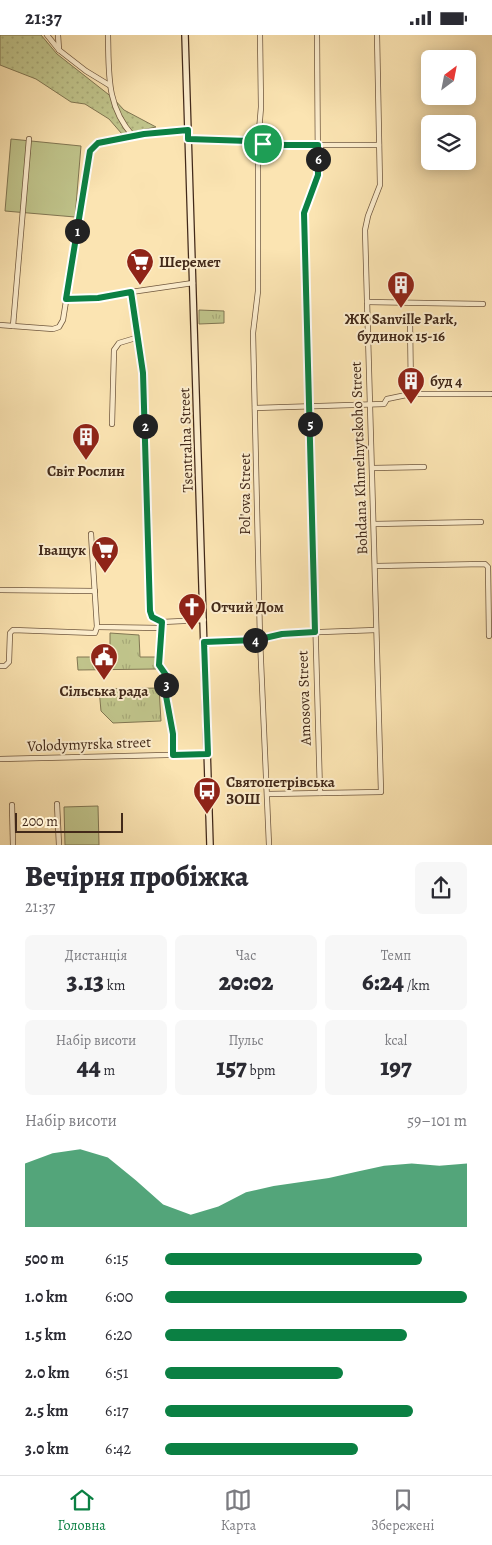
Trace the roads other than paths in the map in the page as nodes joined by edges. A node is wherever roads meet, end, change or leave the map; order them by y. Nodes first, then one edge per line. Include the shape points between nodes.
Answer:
1 (47, 35) edge
2 (58, 35) edge
3 (108, 35) edge
4 (185, 35) edge
5 (260, 35) edge
6 (316, 35) edge
7 (377, 35) edge
8 (59, 50) junction
9 (110, 85) junction
10 (188, 130) junction
11 (133, 136) junction
12 (29, 139) dead end
13 (188, 139) junction
14 (258, 143) junction
15 (318, 145) junction
16 (379, 145) junction
17 (193, 283) junction
18 (131, 292) junction
19 (66, 299) junction
20 (367, 302) junction
21 (483, 304) dead end
22 (410, 321) dead end
23 (0, 325) edge
24 (13, 326) junction
25 (139, 337) junction
26 (491, 393) edge
27 (411, 394) junction
28 (370, 405) junction
29 (309, 407) junction
30 (256, 408) junction
31 (112, 424) dead end
32 (373, 467) junction
33 (424, 467) dead end
34 (481, 523) dead end
35 (374, 524) junction
36 (91, 534) dead end
37 (376, 566) junction
38 (0, 590) edge
39 (95, 591) junction
40 (204, 619) junction
41 (162, 622) junction
42 (97, 627) junction
43 (160, 628) junction
44 (376, 630) junction
45 (315, 632) junction
46 (489, 636) dead end
47 (260, 639) junction
48 (204, 642) junction
49 (0, 666) edge
50 (208, 754) junction
51 (173, 755) junction
52 (0, 759) edge
53 (320, 793) junction
54 (268, 794) junction
55 (57, 804) dead end
56 (12, 805) dead end
57 (13, 845) edge
58 (59, 845) edge
59 (210, 845) edge
60 (269, 845) edge

1 - 8 street
2 - 8 street
3 - 9 street
4 - 10 main road, Tsentralna Street
5 - 14 street, Pol'ova Street
6 - 15 street, Amosova Street
7 - 16 street, Bohdana Khmelnytskoho Street
8 - 9 street
9 - 11 street via 116,111
10 - 11 street
10 - 13 main road, Tsentralna Street
11 - 19 street via 98,143 90,151
12 - 24 street
13 - 14 street
13 - 17 main road, Tsentralna Street
14 - 15 street
14 - 30 street, Pol'ova Street via 258,291 253,333
15 - 16 street
15 - 29 street, Amosova Street via 318,175 304,213
16 - 20 street, Bohdana Khmelnytskoho Street via 380,185 366,225
17 - 18 street
17 - 40 main road, Tsentralna Street
18 - 19 street
18 - 25 street
19 - 24 street via 64,320 56,328
20 - 21 street
20 - 28 street, Bohdana Khmelnytskoho Street
22 - 27 street
23 - 24 street
25 - 31 street via 119,343 114,350
25 - 41 street via 143,373 150,611 152,617
26 - 27 street
27 - 28 street via 387,399 384,405
28 - 29 street
28 - 32 street, Bohdana Khmelnytskoho Street
29 - 30 street
29 - 45 street, Amosova Street
30 - 47 street, Pol'ova Street
32 - 33 street
32 - 35 street, Bohdana Khmelnytskoho Street
34 - 35 street
35 - 37 street, Bohdana Khmelnytskoho Street
36 - 39 street
37 - 44 street, Bohdana Khmelnytskoho Street
37 - 46 street via 484,564 488,567
38 - 39 street
39 - 42 street
40 - 41 street
40 - 48 main road, Tsentralna Street
41 - 43 street
42 - 43 street
42 - 49 street via 95,633 13,630 10,633 9,662
43 - 51 street via 159,665 166,675
44 - 45 street
44 - 53 street, Bohdana Khmelnytskoho Street via 381,792
45 - 47 street
45 - 53 street, Amosova Street
47 - 48 street
47 - 54 street, Pol'ova Street
48 - 50 main road, Tsentralna Street
50 - 51 street, Volodymyrska street
50 - 59 main road, Tsentralna Street
51 - 52 street, Volodymyrska street
53 - 54 street
54 - 60 street, Pol'ova Street
55 - 58 street
56 - 57 street

